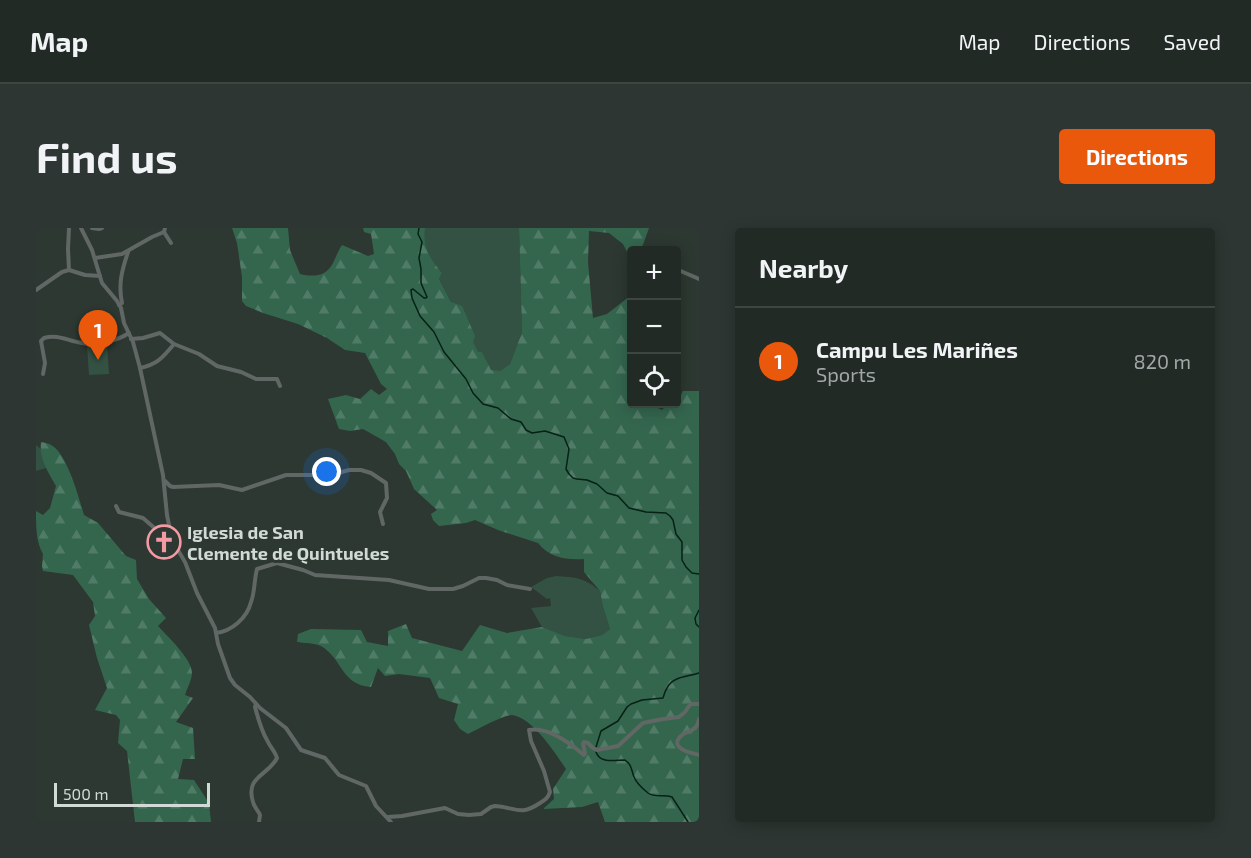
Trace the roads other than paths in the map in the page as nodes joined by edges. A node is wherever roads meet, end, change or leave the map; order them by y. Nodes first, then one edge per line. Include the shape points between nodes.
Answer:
1 (69, 228) edge
2 (81, 228) edge
3 (92, 228) edge
4 (102, 228) edge
5 (165, 230) edge
6 (171, 243) dead end
7 (128, 251) junction
8 (94, 258) junction
9 (69, 270) junction
10 (681, 271) edge
11 (100, 276) junction
12 (699, 279) edge
13 (36, 290) edge
14 (119, 305) junction
15 (129, 333) junction
16 (131, 339) junction
17 (174, 344) junction
18 (140, 368) junction
19 (43, 374) dead end
20 (280, 386) dead end
21 (164, 480) junction
22 (116, 506) dead end
23 (383, 524) dead end
24 (171, 534) junction
25 (530, 588) dead end
26 (216, 633) junction
27 (256, 704) junction
28 (699, 704) edge
29 (699, 719) edge
30 (699, 755) edge
31 (387, 817) junction
32 (259, 822) edge
33 (392, 822) edge

1 - 9 street
2 - 8 street
3 - 4 street
5 - 6 street
5 - 7 street
7 - 8 street
7 - 14 street via 120,280
8 - 11 street
9 - 11 street
9 - 13 street
10 - 12 street
11 - 14 street
14 - 15 street
15 - 16 street
15 - 19 street via 93,344 44,338
16 - 17 street via 160,333
16 - 18 street
17 - 18 street via 153,365
17 - 20 street via 217,366 256,379 277,379
18 - 21 street
21 - 23 street via 173,487 219,485 242,490 286,475 362,470 386,483 387,498 380,512
21 - 24 street
22 - 24 street via 119,512 143,518 159,532
24 - 26 street via 173,546 185,562
25 - 26 street via 479,578 457,589 429,588 389,580 315,575 277,563 257,569 251,604 244,616 231,628
26 - 27 street via 230,678
27 - 31 street via 286,729 301,750 325,758 339,775 366,786
27 - 32 street via 264,734 277,758 251,786
28 - 31 street via 691,704 679,717 643,723 620,745 596,750 584,742 583,755 549,733 528,729 550,790 547,798 526,811 495,806 463,815 445,808
29 - 30 street via 696,728 678,740 682,749
31 - 33 street

